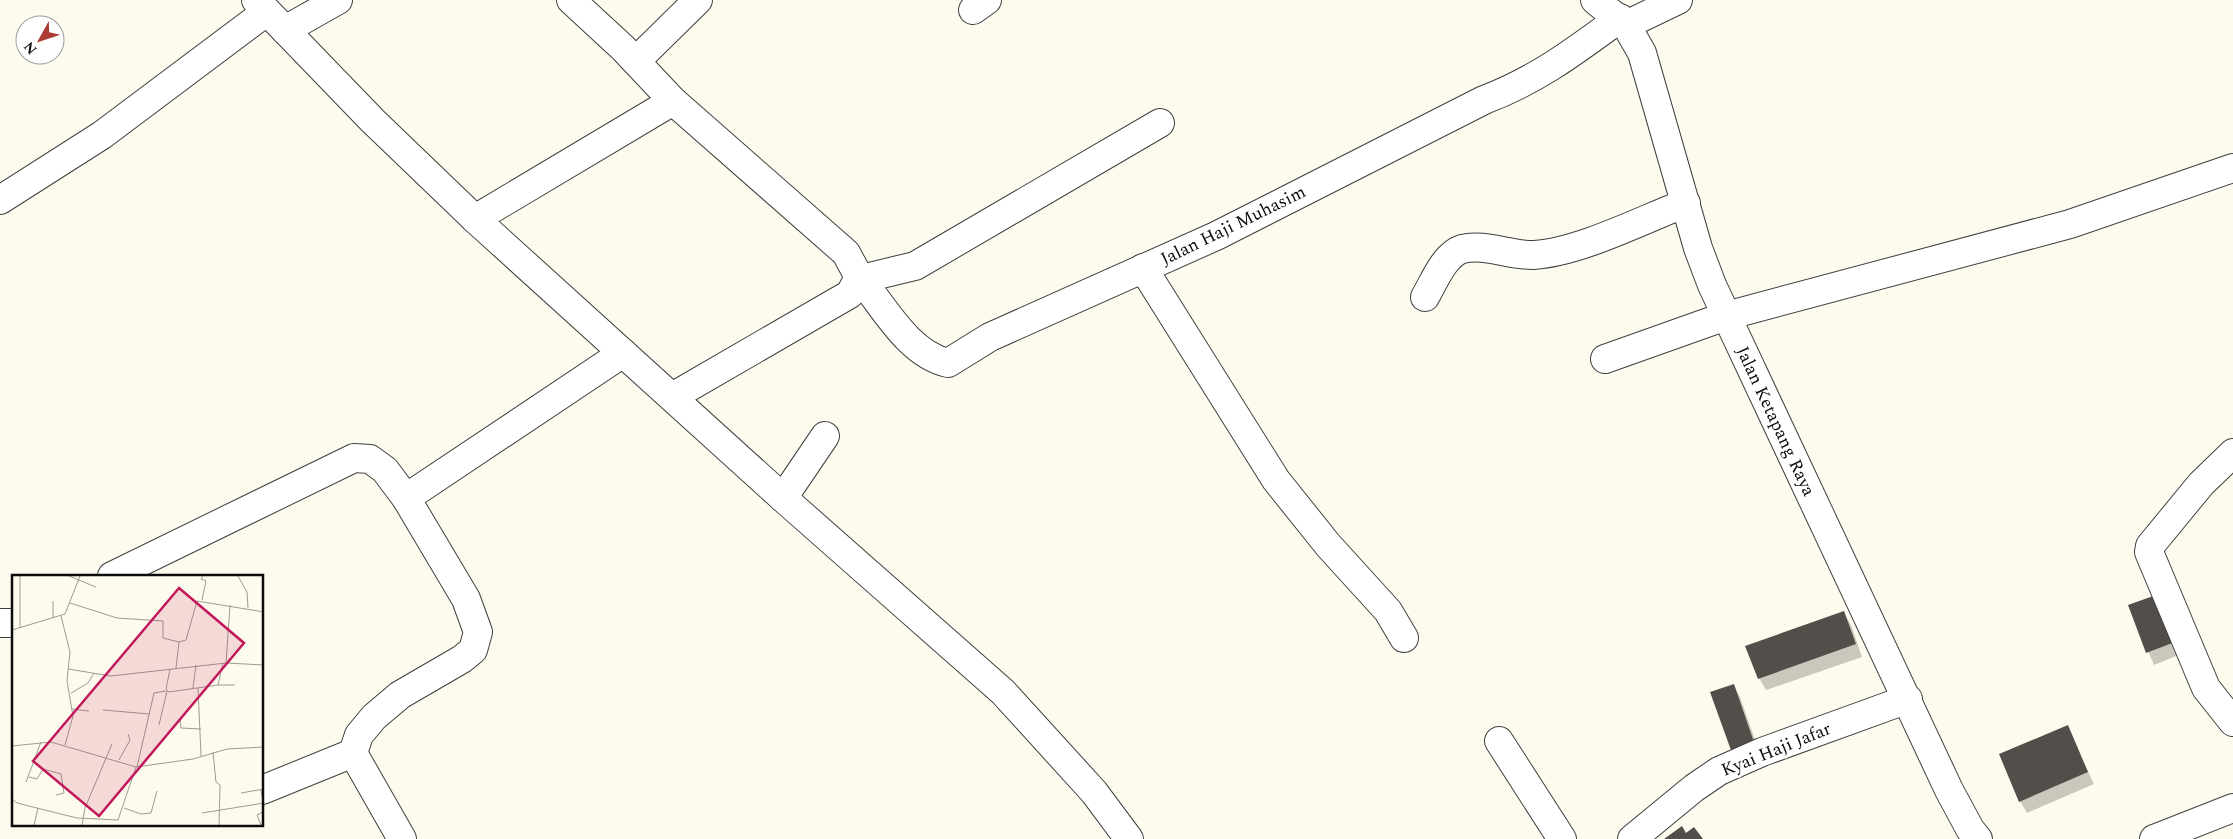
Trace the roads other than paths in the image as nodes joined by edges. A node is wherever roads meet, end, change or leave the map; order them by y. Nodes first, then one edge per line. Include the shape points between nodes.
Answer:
1 (338, 0) edge
2 (571, 0) edge
3 (698, 0) edge
4 (1595, 0) edge
5 (1678, 0) edge
6 (269, 14) edge
7 (1623, 22) junction
8 (636, 61) junction
9 (674, 101) junction
10 (1160, 123) dead end
11 (2233, 168) edge
12 (0, 200) edge
13 (1686, 203) junction
14 (475, 219) junction
15 (1143, 268) junction
16 (860, 278) junction
17 (1426, 297) dead end
18 (1726, 316) junction
19 (623, 353) junction
20 (1605, 359) dead end
21 (672, 397) junction
22 (826, 436) dead end
23 (2233, 452) edge
24 (406, 498) junction
25 (783, 498) junction
26 (114, 575) edge
27 (1404, 638) dead end
28 (1908, 699) junction
29 (2233, 722) edge
30 (1499, 741) dead end
31 (353, 753) junction
32 (264, 789) edge
33 (2233, 808) edge
34 (402, 839) edge
35 (1129, 839) edge
36 (1562, 839) edge
37 (1632, 839) edge
38 (1978, 839) edge
39 (2154, 839) edge

1 - 6 street
2 - 8 street, Jalan Haji Muhasim
3 - 8 street
4 - 7 street, Jalan Ketapang Raya
5 - 7 street, Jalan Haji Muhasim
6 - 12 street via 102,135
6 - 14 street
7 - 13 street, Jalan Ketapang Raya via 1642,53 1651,77
7 - 15 street, Jalan Haji Muhasim via 1516,88 1484,100 1216,236
8 - 9 street, Jalan Haji Muhasim
9 - 14 street
9 - 16 street, Jalan Haji Muhasim via 846,253
10 - 16 street via 915,266
11 - 18 street via 2070,224
13 - 17 street via 1562,252 1532,255 1462,249 1450,256
13 - 18 street, Jalan Ketapang Raya via 1698,248
14 - 19 street
15 - 16 street, Jalan Haji Muhasim via 990,337 948,363 934,360 911,342
15 - 27 street via 1276,480 1328,545 1388,611
16 - 21 street via 850,294
18 - 20 street
18 - 28 street, Jalan Ketapang Raya
19 - 21 street
19 - 24 street
21 - 25 street
22 - 25 street
23 - 29 street via 2201,484 2150,546 2149,552 2206,688
24 - 26 street via 385,470 370,459 354,458
24 - 31 street via 466,599 478,632 473,650 462,659 400,695 374,717 358,735
25 - 35 street via 1003,692 1094,792
28 - 37 street, Kyai Haji Jafar via 1718,771
28 - 38 street, Jalan Ketapang Raya via 1949,790
30 - 36 street
31 - 32 street
31 - 34 street
33 - 39 street

